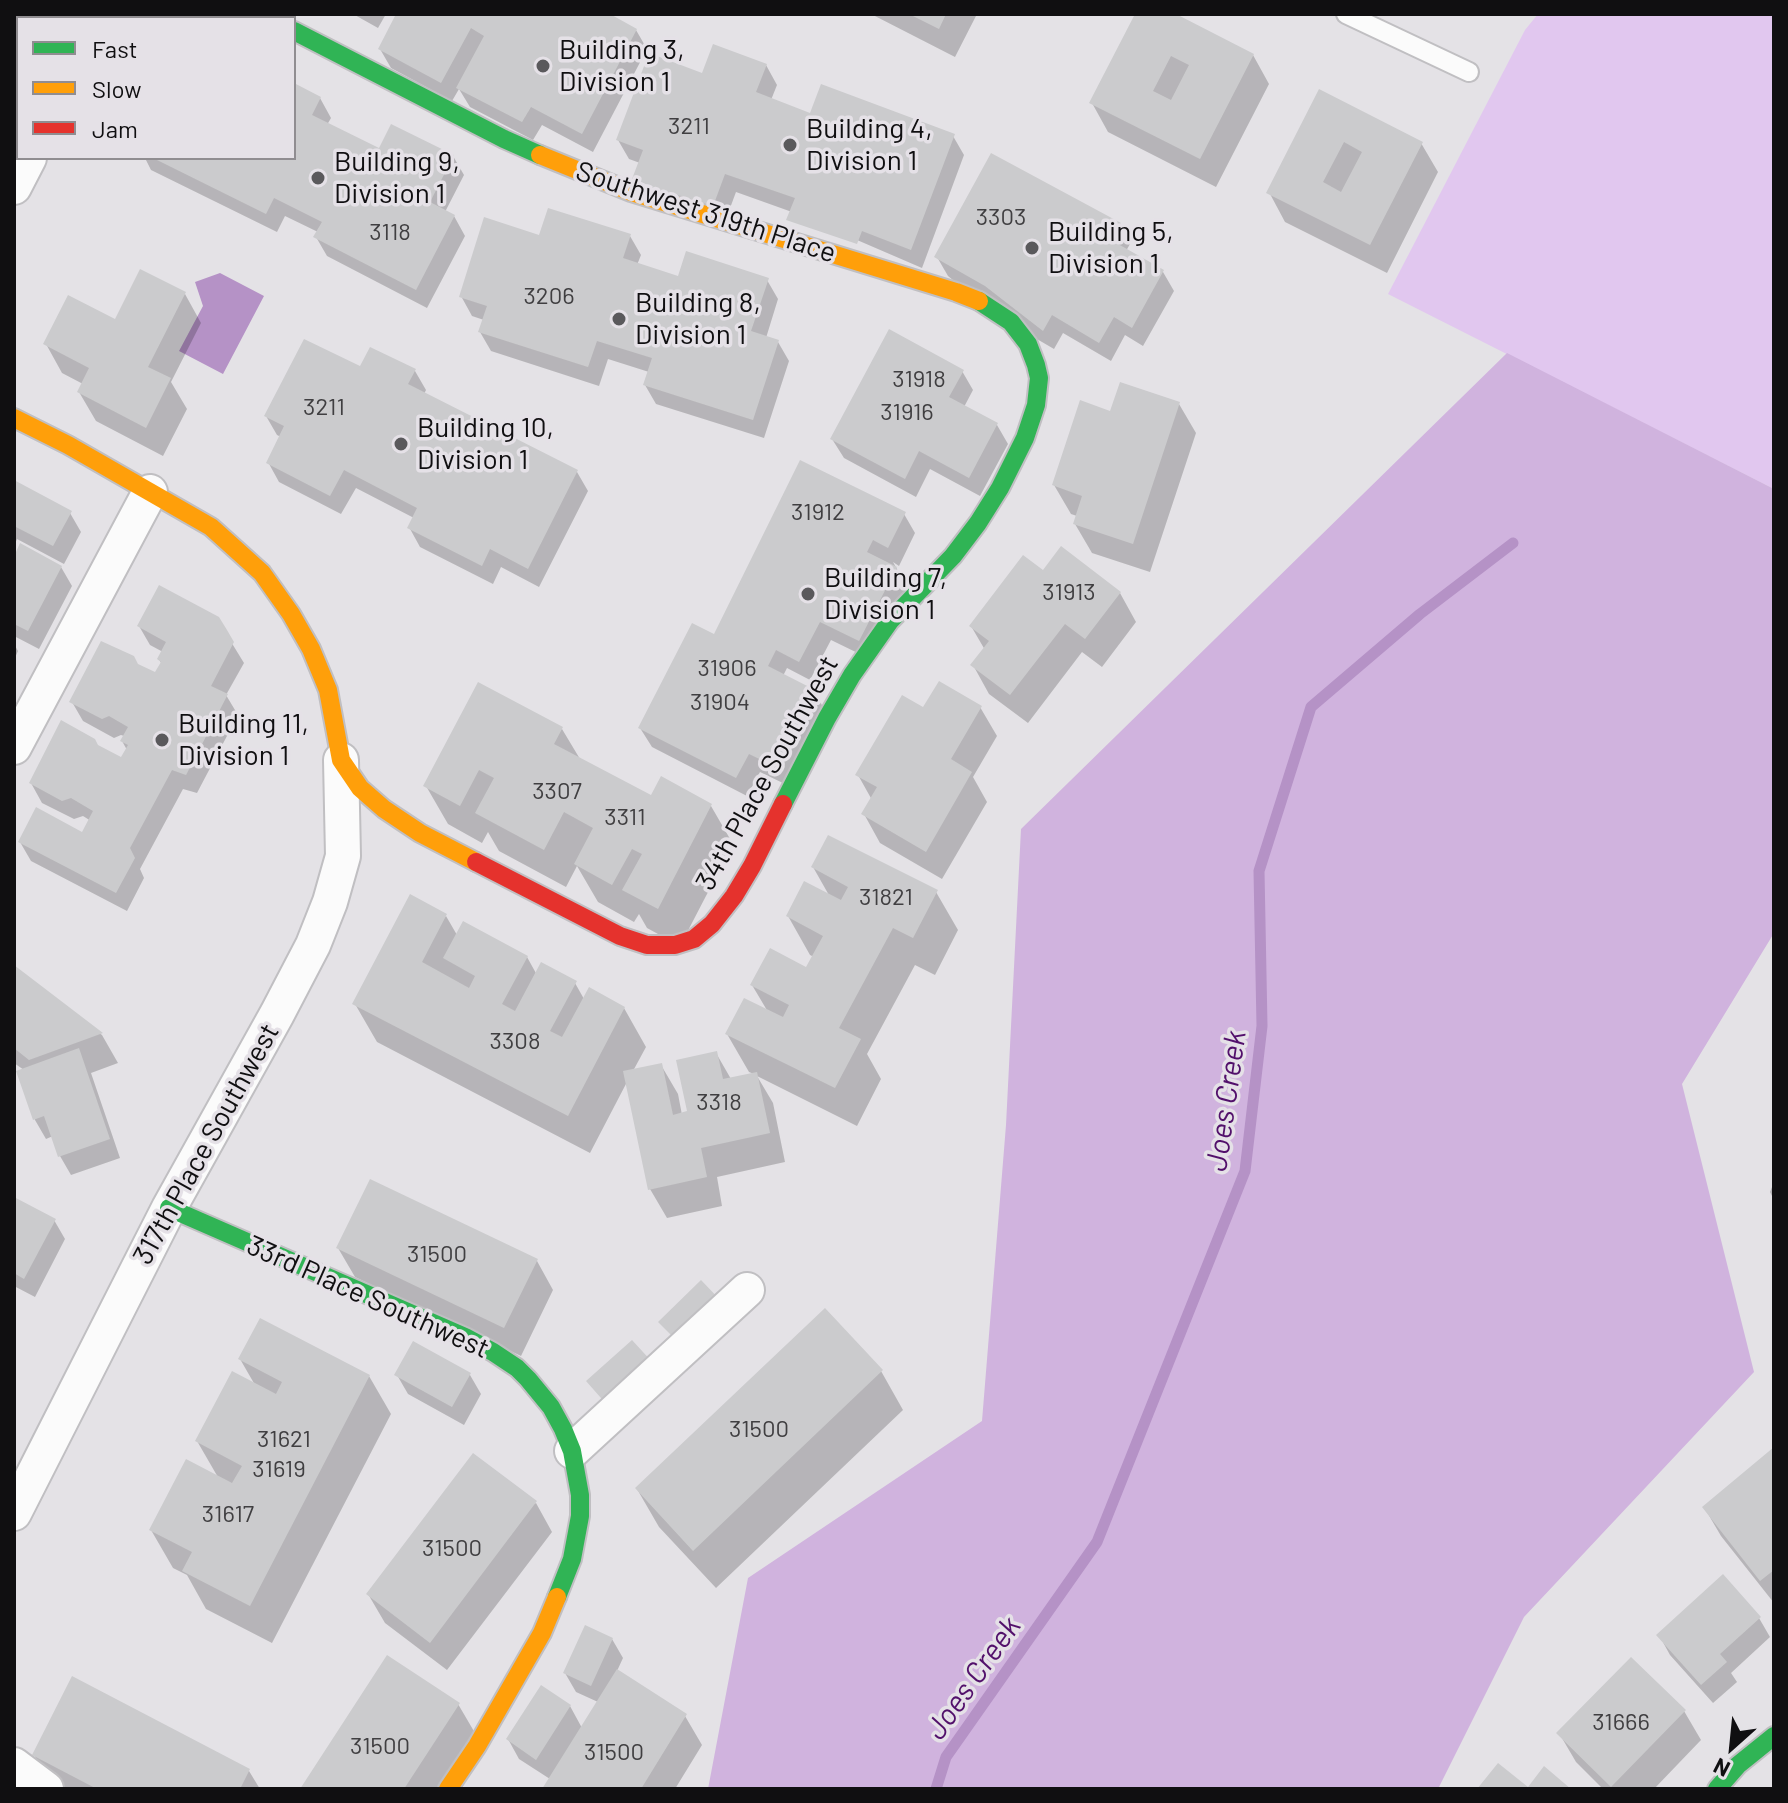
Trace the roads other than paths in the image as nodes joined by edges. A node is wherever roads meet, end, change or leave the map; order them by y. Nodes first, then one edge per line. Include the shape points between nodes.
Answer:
1 (1346, 14) edge
2 (296, 32) edge
3 (1469, 72) dead end
4 (28, 160) edge
5 (14, 187) edge
6 (1039, 392) joint
7 (14, 418) edge
8 (150, 492) junction
9 (14, 747) edge
10 (341, 760) junction
11 (169, 1208) junction
12 (747, 1290) dead end
13 (572, 1451) junction
14 (14, 1513) edge
15 (1774, 1736) edge
16 (14, 1765) edge
17 (46, 1789) edge
18 (448, 1789) edge
19 (1717, 1789) edge

1 - 3 lane
2 - 6 street, Southwest 319th Place via 568,168 986,304 1011,322 1028,344
4 - 5 street
6 - 10 street, 34th Place Southwest via 1025,438 990,505 953,556 899,610 867,653 827,718 740,886 694,939 665,946 629,940 488,869 384,809 360,788
7 - 8 street
8 - 9 street
8 - 10 street via 211,527 262,573 311,649 328,690
10 - 11 street, 317th Place Southwest via 343,856 330,902 277,1014
11 - 13 street, 33rd Place Southwest via 493,1352 540,1392
11 - 14 street, 317th Place Southwest
12 - 13 street
13 - 18 street, 33rd Place Southwest via 580,1516 563,1584 542,1633
15 - 19 street
16 - 17 street

